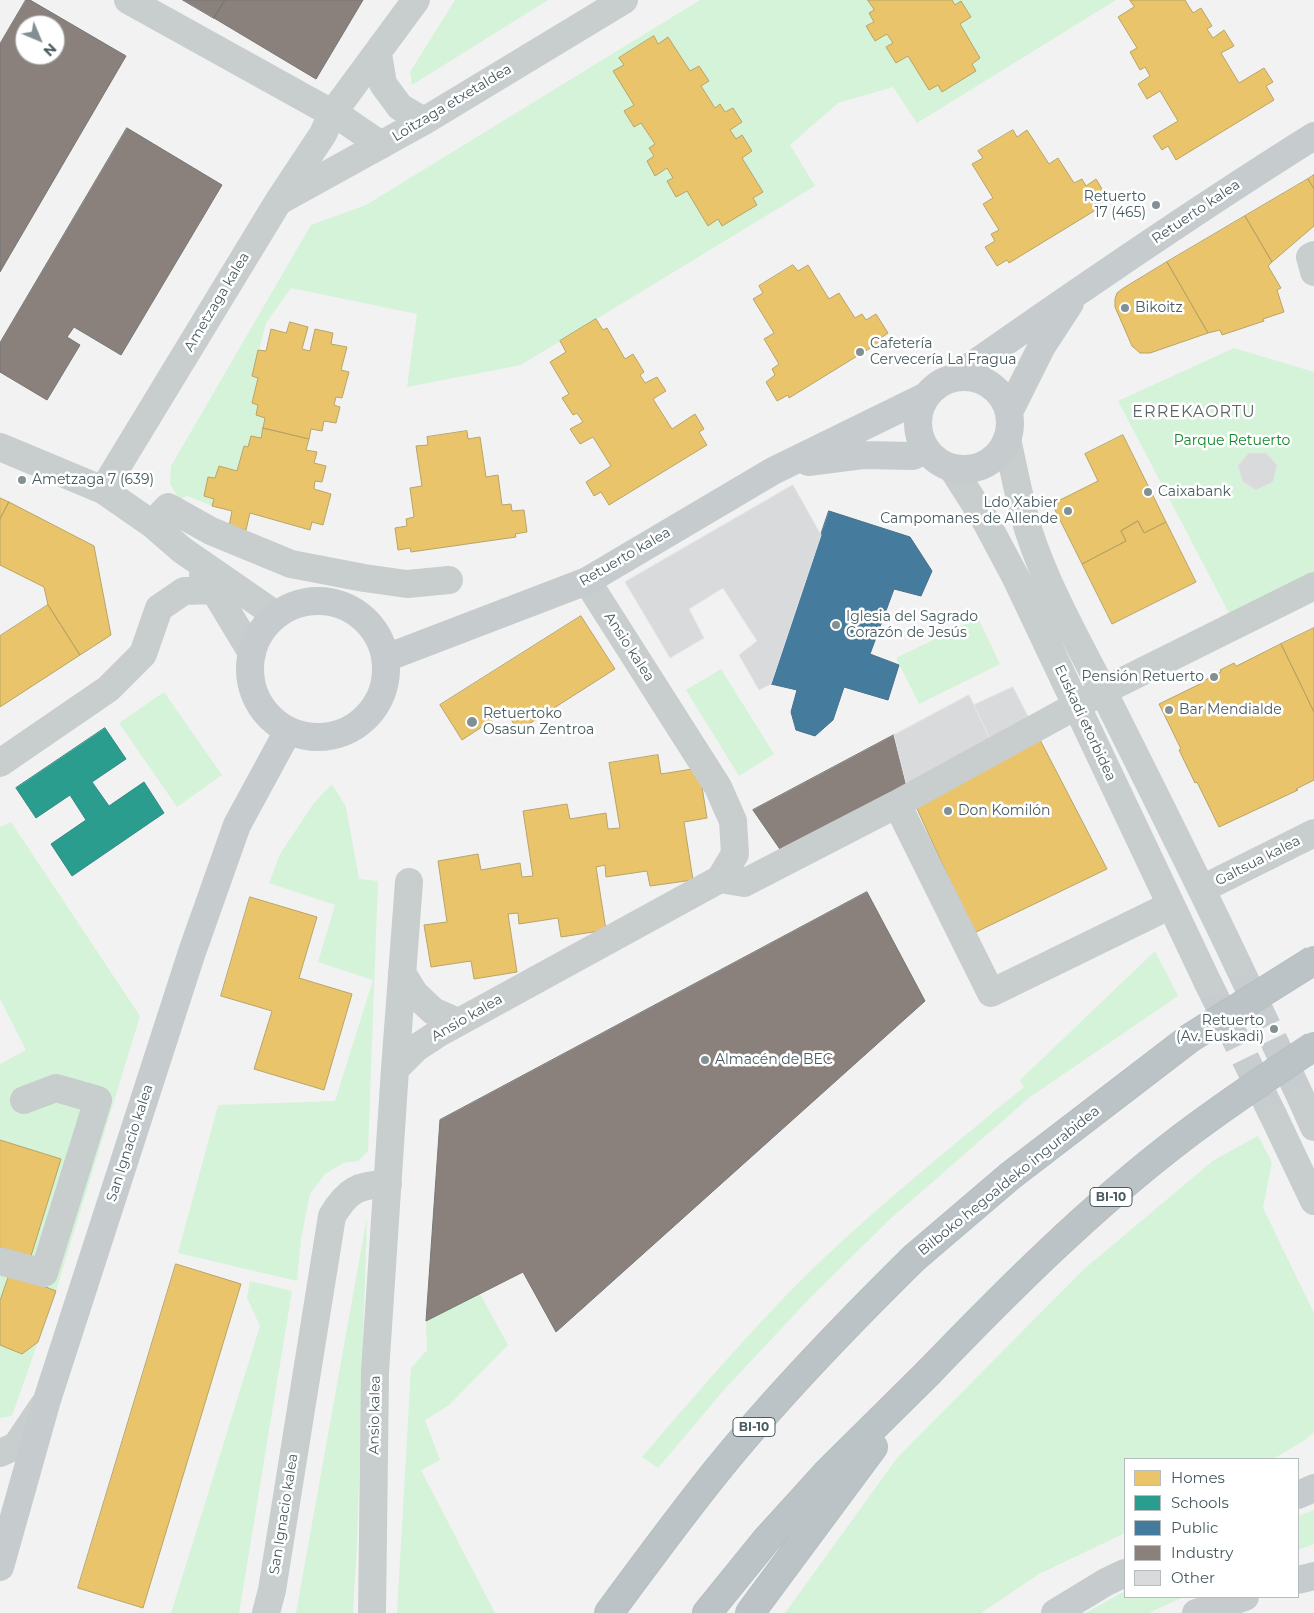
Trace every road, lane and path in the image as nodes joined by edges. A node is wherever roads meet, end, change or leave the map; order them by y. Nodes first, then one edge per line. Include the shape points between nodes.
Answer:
1 (128, 0) edge
2 (416, 0) edge
3 (624, 0) edge
4 (378, 54) junction
5 (424, 122) junction
6 (328, 124) junction
7 (1314, 136) edge
8 (381, 145) junction
9 (352, 162) junction
10 (278, 202) junction
11 (1314, 255) edge
12 (1314, 272) edge
13 (1080, 290) junction
14 (954, 378) junction
15 (926, 396) junction
16 (1009, 412) junction
17 (1007, 440) junction
18 (0, 447) edge
19 (926, 450) junction
20 (952, 468) junction
21 (773, 471) junction
22 (103, 490) junction
23 (160, 516) junction
24 (182, 550) junction
25 (449, 580) dead end
26 (587, 581) junction
27 (1314, 586) edge
28 (214, 590) junction
29 (276, 615) junction
30 (252, 653) junction
31 (386, 658) junction
32 (1103, 691) junction
33 (1076, 705) junction
34 (288, 731) junction
35 (0, 763) edge
36 (897, 804) junction
37 (1314, 834) edge
38 (720, 879) junction
39 (409, 882) dead end
40 (1202, 889) junction
41 (1171, 905) junction
42 (1314, 960) edge
43 (1237, 963) tunnel mouth
44 (402, 973) junction
45 (1208, 983) tunnel mouth
46 (458, 1022) junction
47 (1314, 1046) edge
48 (395, 1069) junction
49 (24, 1100) dead end
50 (1302, 1100) tunnel mouth
51 (1274, 1117) tunnel mouth
52 (1314, 1127) edge
53 (388, 1184) junction
54 (1314, 1200) edge
55 (0, 1260) edge
56 (928, 1373) junction
57 (47, 1400) junction
58 (0, 1453) edge
59 (1314, 1488) edge
60 (1299, 1496) edge
61 (0, 1567) edge
62 (1124, 1573) edge
63 (1314, 1576) edge
64 (1299, 1580) edge
65 (1242, 1598) edge
66 (610, 1612) edge
67 (266, 1613) edge
68 (372, 1613) edge
69 (707, 1613) edge
70 (750, 1613) edge
71 (1055, 1613) edge
72 (1196, 1613) edge

1 - 6 street
2 - 4 street, Ametzaga kalea
3 - 5 street, Loitzaga etxetaldea
4 - 5 street via 383,84 400,107
4 - 6 street, Ametzaga kalea
5 - 8 street, Loitzaga etxetaldea
6 - 8 street via 360,130
6 - 9 street
6 - 10 street, Ametzaga kalea
7 - 13 main road, Retuerto kalea
8 - 9 street, Loitzaga etxetaldea
9 - 10 street, Loitzaga etxetaldea
10 - 22 street, Ametzaga kalea
11 - 12 street via 1310,257
13 - 14 main road, Retuerto kalea
13 - 16 main road via 1042,346
14 - 15 main road via 936,386
14 - 16 main road via 982,380 994,388
15 - 19 main road via 918,417 920,439
15 - 21 main road
16 - 17 main road
17 - 20 main road via 996,456 978,467
17 - 32 street, Euskadi etorbidea via 1020,498 1041,564
18 - 22 street
19 - 20 main road via 933,458
19 - 21 main road via 913,456 863,455 818,460
20 - 33 street, Euskadi etorbidea via 984,518
21 - 26 main road, Retuerto kalea
22 - 23 street
23 - 24 street
23 - 25 street via 211,531 291,564 407,584
24 - 28 street
24 - 29 street
26 - 31 main road, Retuerto kalea
26 - 38 street, Ansio kalea via 718,787 732,821 735,854
27 - 32 street
28 - 30 street
28 - 35 street via 184,591 159,608 143,654 108,689
29 - 30 main road via 260,633
29 - 31 main road via 300,603 322,601 346,606 363,617 378,636
30 - 34 main road via 252,686 266,714
31 - 34 main road via 385,683 379,698 359,724 338,735 311,737
32 - 33 street
32 - 40 street, Euskadi etorbidea
33 - 36 street
33 - 41 street, Euskadi etorbidea
34 - 57 main road, San Ignacio kalea via 237,825 189,961
36 - 38 street via 744,883
36 - 41 street via 990,993
37 - 40 street, Galtsua kalea
38 - 46 street, Ansio kalea
39 - 44 street
40 - 43 street, Euskadi etorbidea
41 - 45 street, Euskadi etorbidea
42 - 66 highway, Bilboko hegoaldeko ingurabidea / BI-10, bridge via 1190,1038 1010,1176 914,1258 846,1325 719,1468
44 - 46 street via 414,994 433,1011
44 - 48 street
46 - 48 street, Ansio kalea via 416,1048
47 - 56 highway, BI-10, bridge via 1184,1137 1128,1182 1034,1267
48 - 53 street, Ansio kalea
49 - 55 street via 56,1088 98,1100 44,1273
50 - 52 street
51 - 54 street
53 - 67 street, San Ignacio kalea via 370,1184 353,1191 341,1201 332,1216
53 - 68 street, Ansio kalea via 375,1372
56 - 69 highway, BI-10 via 826,1474 767,1539
56 - 70 highway
57 - 58 street via 16,1446
57 - 61 main road, San Ignacio kalea
59 - 60 main road
62 - 71 main road
63 - 64 main road
65 - 72 main road

